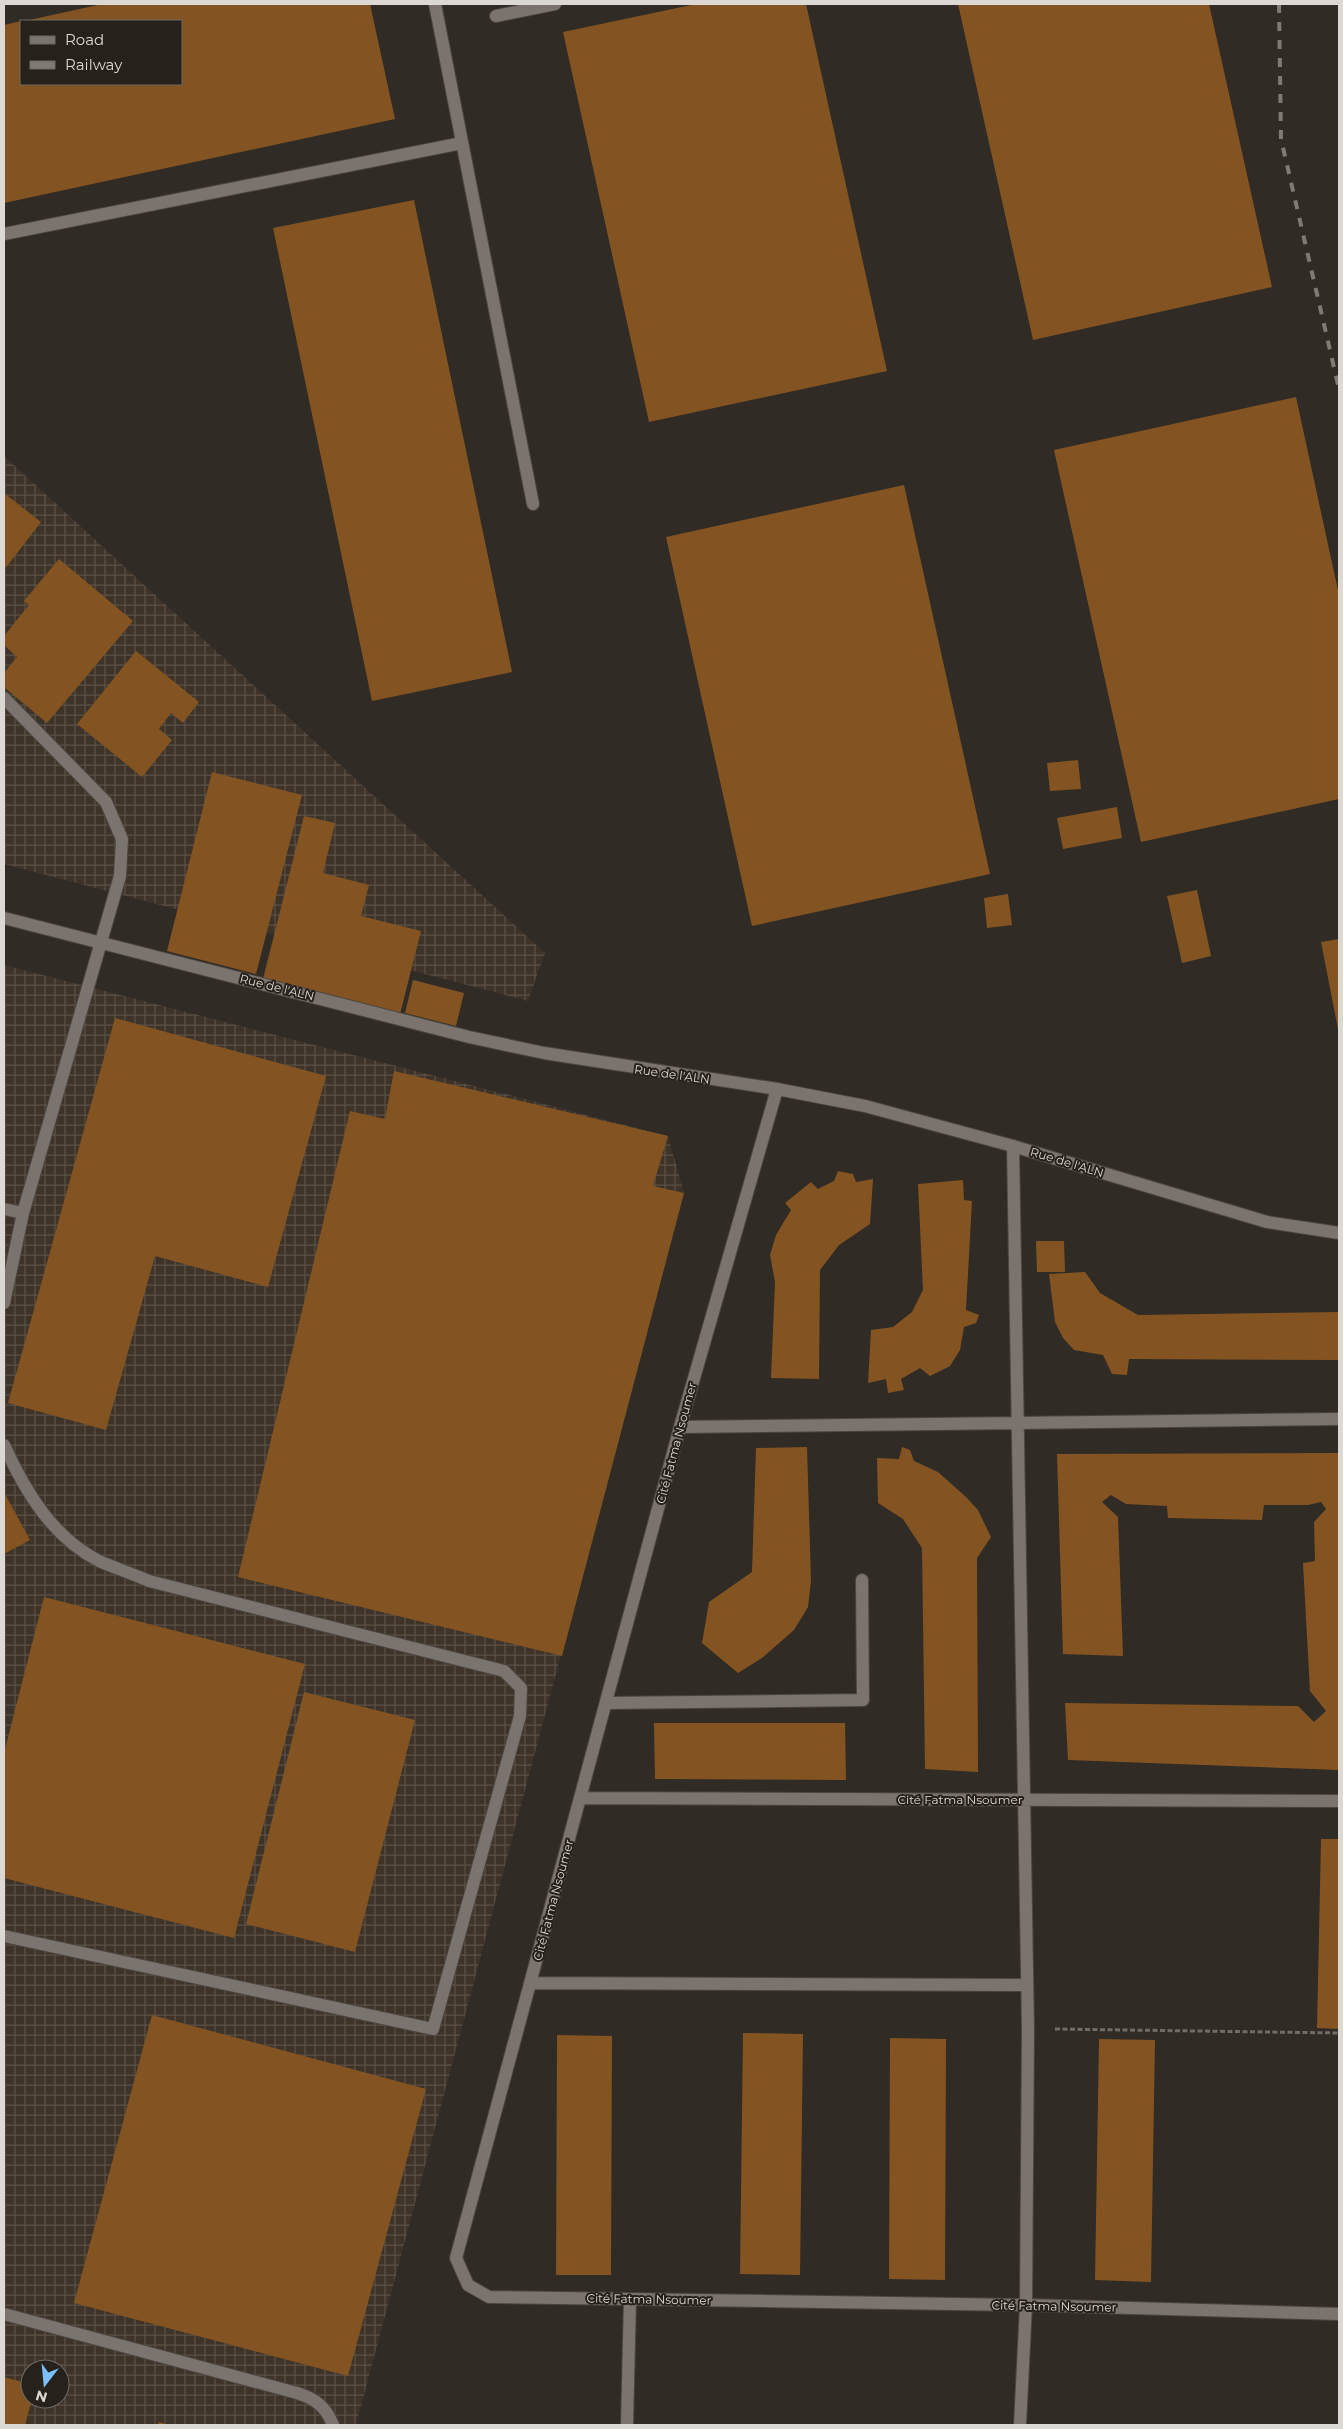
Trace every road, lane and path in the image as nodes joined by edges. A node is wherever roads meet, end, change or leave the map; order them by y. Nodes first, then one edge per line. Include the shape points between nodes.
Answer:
1 (435, 4) edge
2 (555, 4) edge
3 (496, 16) dead end
4 (462, 143) junction
5 (4, 234) edge
6 (533, 504) dead end
7 (4, 698) edge
8 (4, 918) edge
9 (100, 942) junction
10 (777, 1089) junction
11 (1013, 1146) junction
12 (4, 1209) edge
13 (23, 1213) junction
14 (1339, 1233) edge
15 (4, 1303) edge
16 (1339, 1419) edge
17 (1018, 1423) junction
18 (680, 1428) junction
19 (4, 1445) edge
20 (862, 1580) dead end
21 (606, 1703) junction
22 (580, 1798) junction
23 (1024, 1800) junction
24 (1339, 1801) edge
25 (4, 1936) edge
26 (530, 1984) junction
27 (1027, 1985) junction
28 (1028, 2029) junction
29 (1339, 2033) edge
30 (630, 2299) junction
31 (1026, 2306) junction
32 (4, 2314) edge
33 (1339, 2314) edge
34 (333, 2425) edge
35 (627, 2425) edge
36 (1020, 2425) edge

1 - 4 street
2 - 3 street
4 - 5 street
4 - 6 street
7 - 9 street via 106,802 122,839 120,876
8 - 9 street, Rue de l'ALN
9 - 10 street, Rue de l'ALN via 469,1037 544,1053
9 - 13 street
10 - 11 street, Rue de l'ALN via 866,1106
10 - 18 street, Cité Fatma Nsoumer
11 - 14 street, Rue de l'ALN via 1258,1220
11 - 17 street
12 - 13 street
13 - 15 street
16 - 17 street
17 - 18 street
17 - 23 street
18 - 21 street, Cité Fatma Nsoumer
19 - 25 street via 19,1479 55,1529 98,1560 149,1581 504,1671 520,1688 520,1716 433,2029
20 - 21 street via 863,1700
21 - 22 street, Cité Fatma Nsoumer
22 - 23 street, Cité Fatma Nsoumer
22 - 26 street, Cité Fatma Nsoumer
23 - 24 street, Cité Fatma Nsoumer
23 - 27 street
26 - 27 street
26 - 30 street, Cité Fatma Nsoumer via 456,2258 468,2285 489,2297
27 - 28 street
28 - 29 path
28 - 31 street
30 - 31 street, Cité Fatma Nsoumer
30 - 35 street
31 - 33 street, Cité Fatma Nsoumer
31 - 36 street
32 - 34 street via 310,2397 320,2404

